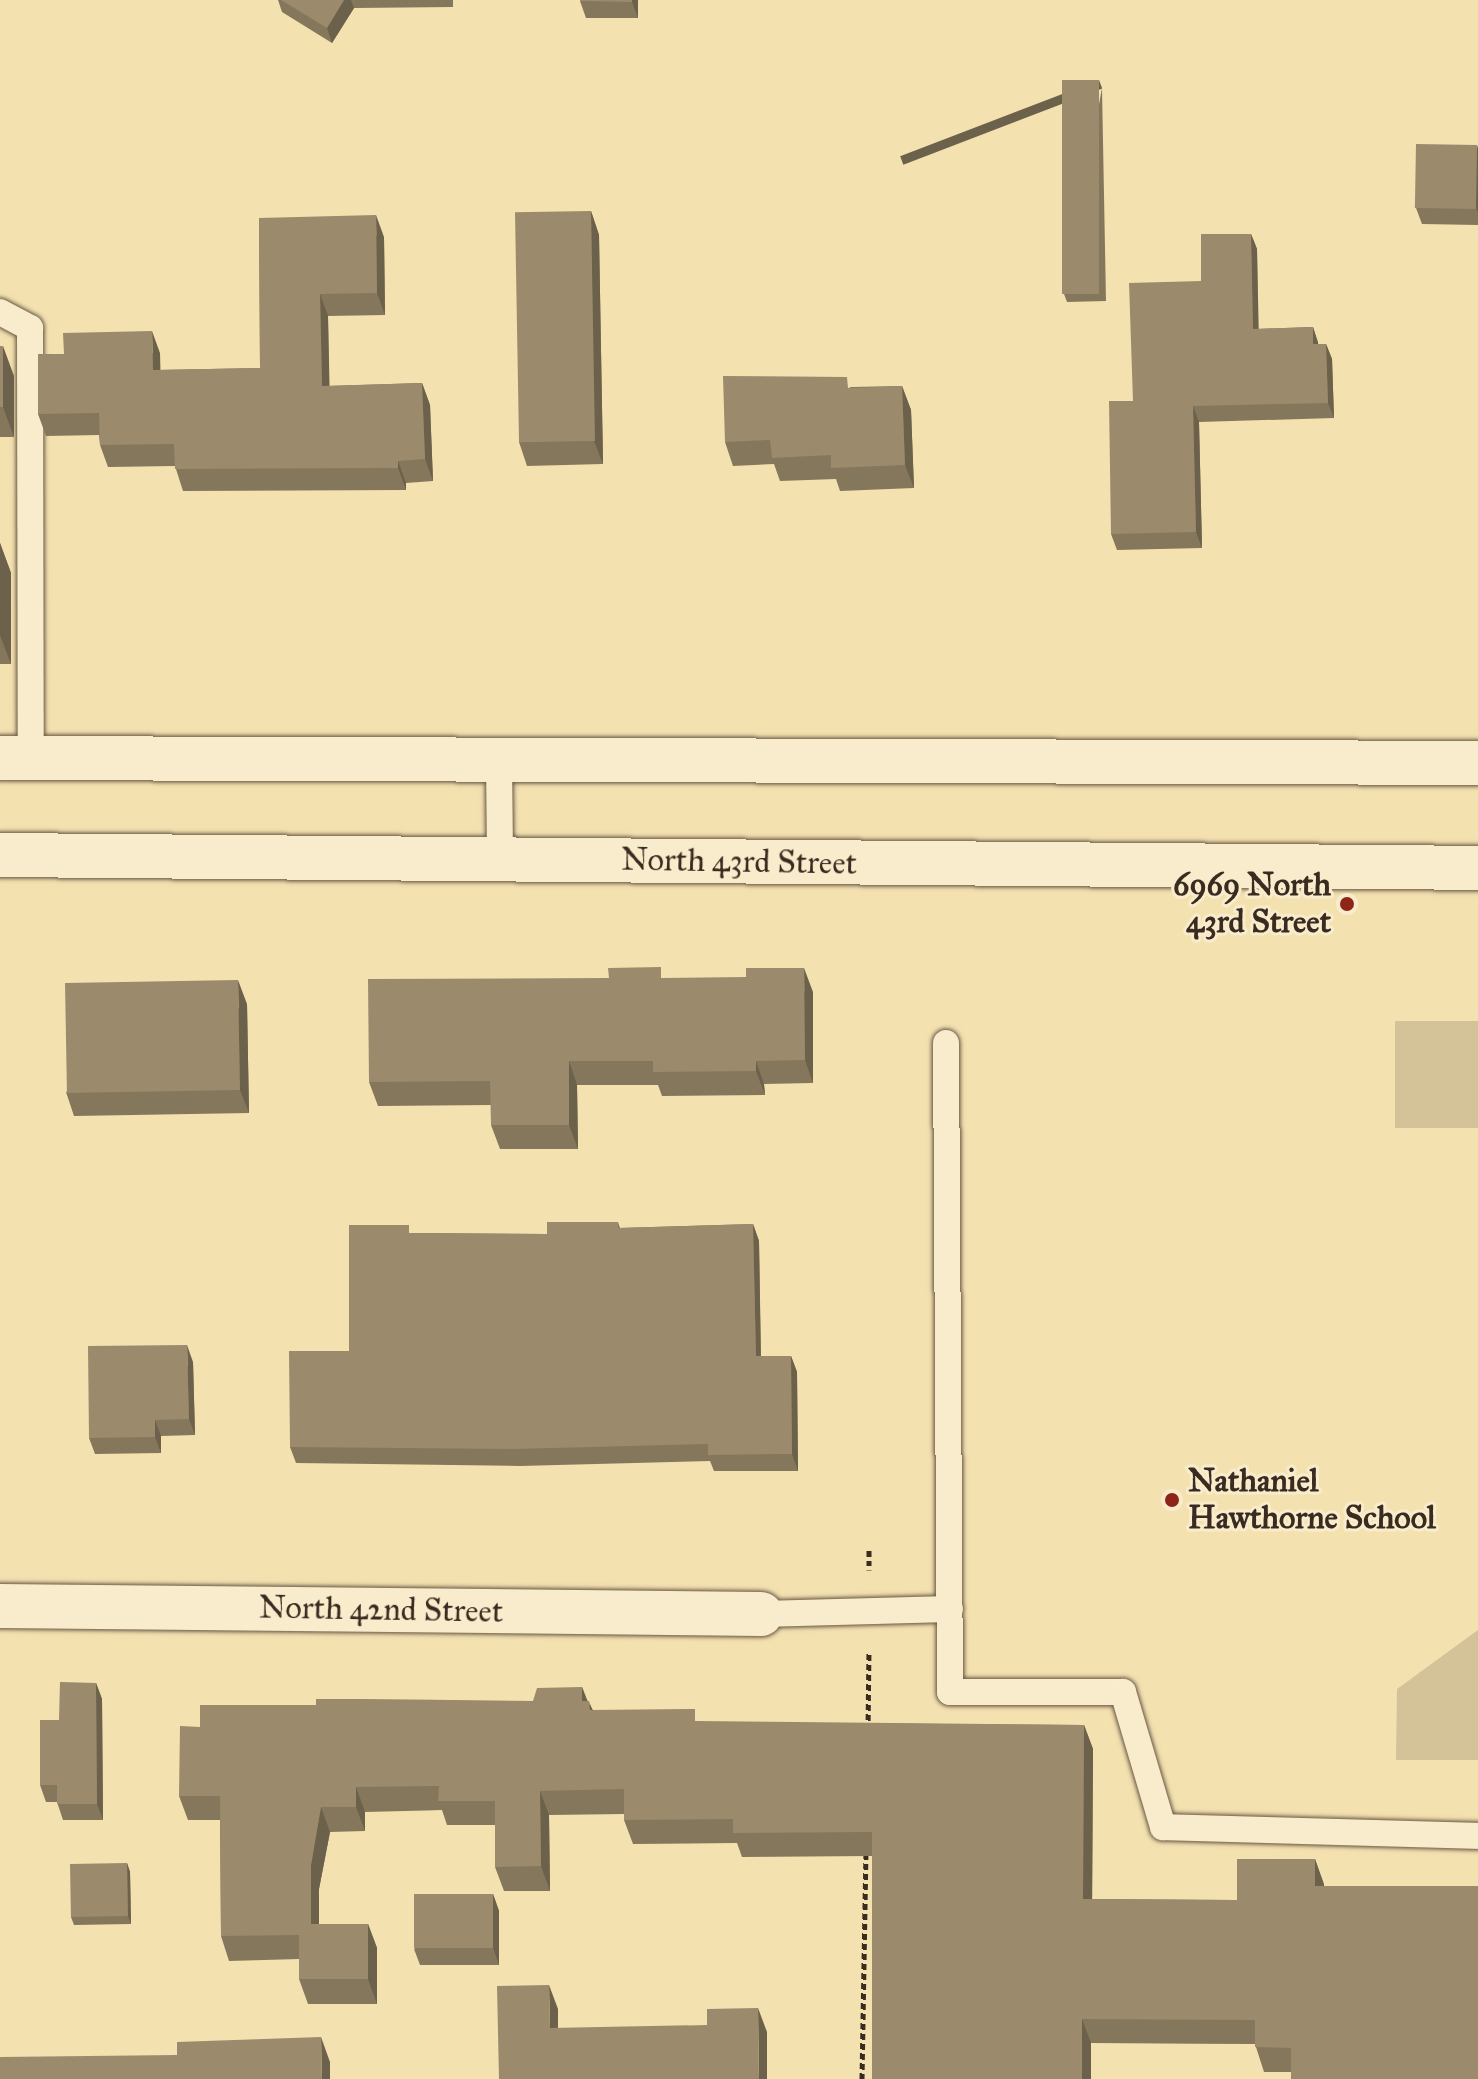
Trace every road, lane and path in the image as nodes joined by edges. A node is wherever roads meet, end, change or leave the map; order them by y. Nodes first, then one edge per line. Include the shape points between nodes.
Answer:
1 (0, 312) edge
2 (16, 758) edge
3 (499, 760) junction
4 (1478, 763) edge
5 (0, 855) edge
6 (500, 859) junction
7 (1478, 868) edge
8 (946, 1043) dead end
9 (869, 1550) dead end
10 (0, 1606) edge
11 (950, 1609) junction
12 (869, 1610) junction
13 (761, 1614) joint
14 (867, 1734) edge
15 (1478, 1836) edge
16 (866, 1843) edge
17 (862, 2079) edge

1 - 2 lane via 30,328
2 - 3 main road
3 - 4 main road
3 - 6 lane
5 - 6 main road, North 43rd Street
6 - 7 main road, North 43rd Street
8 - 11 lane
9 - 12 path
10 - 13 main road, North 42nd Street
11 - 12 lane
11 - 15 lane via 950,1692 1123,1692 1163,1827
12 - 13 lane
12 - 14 path
16 - 17 path

